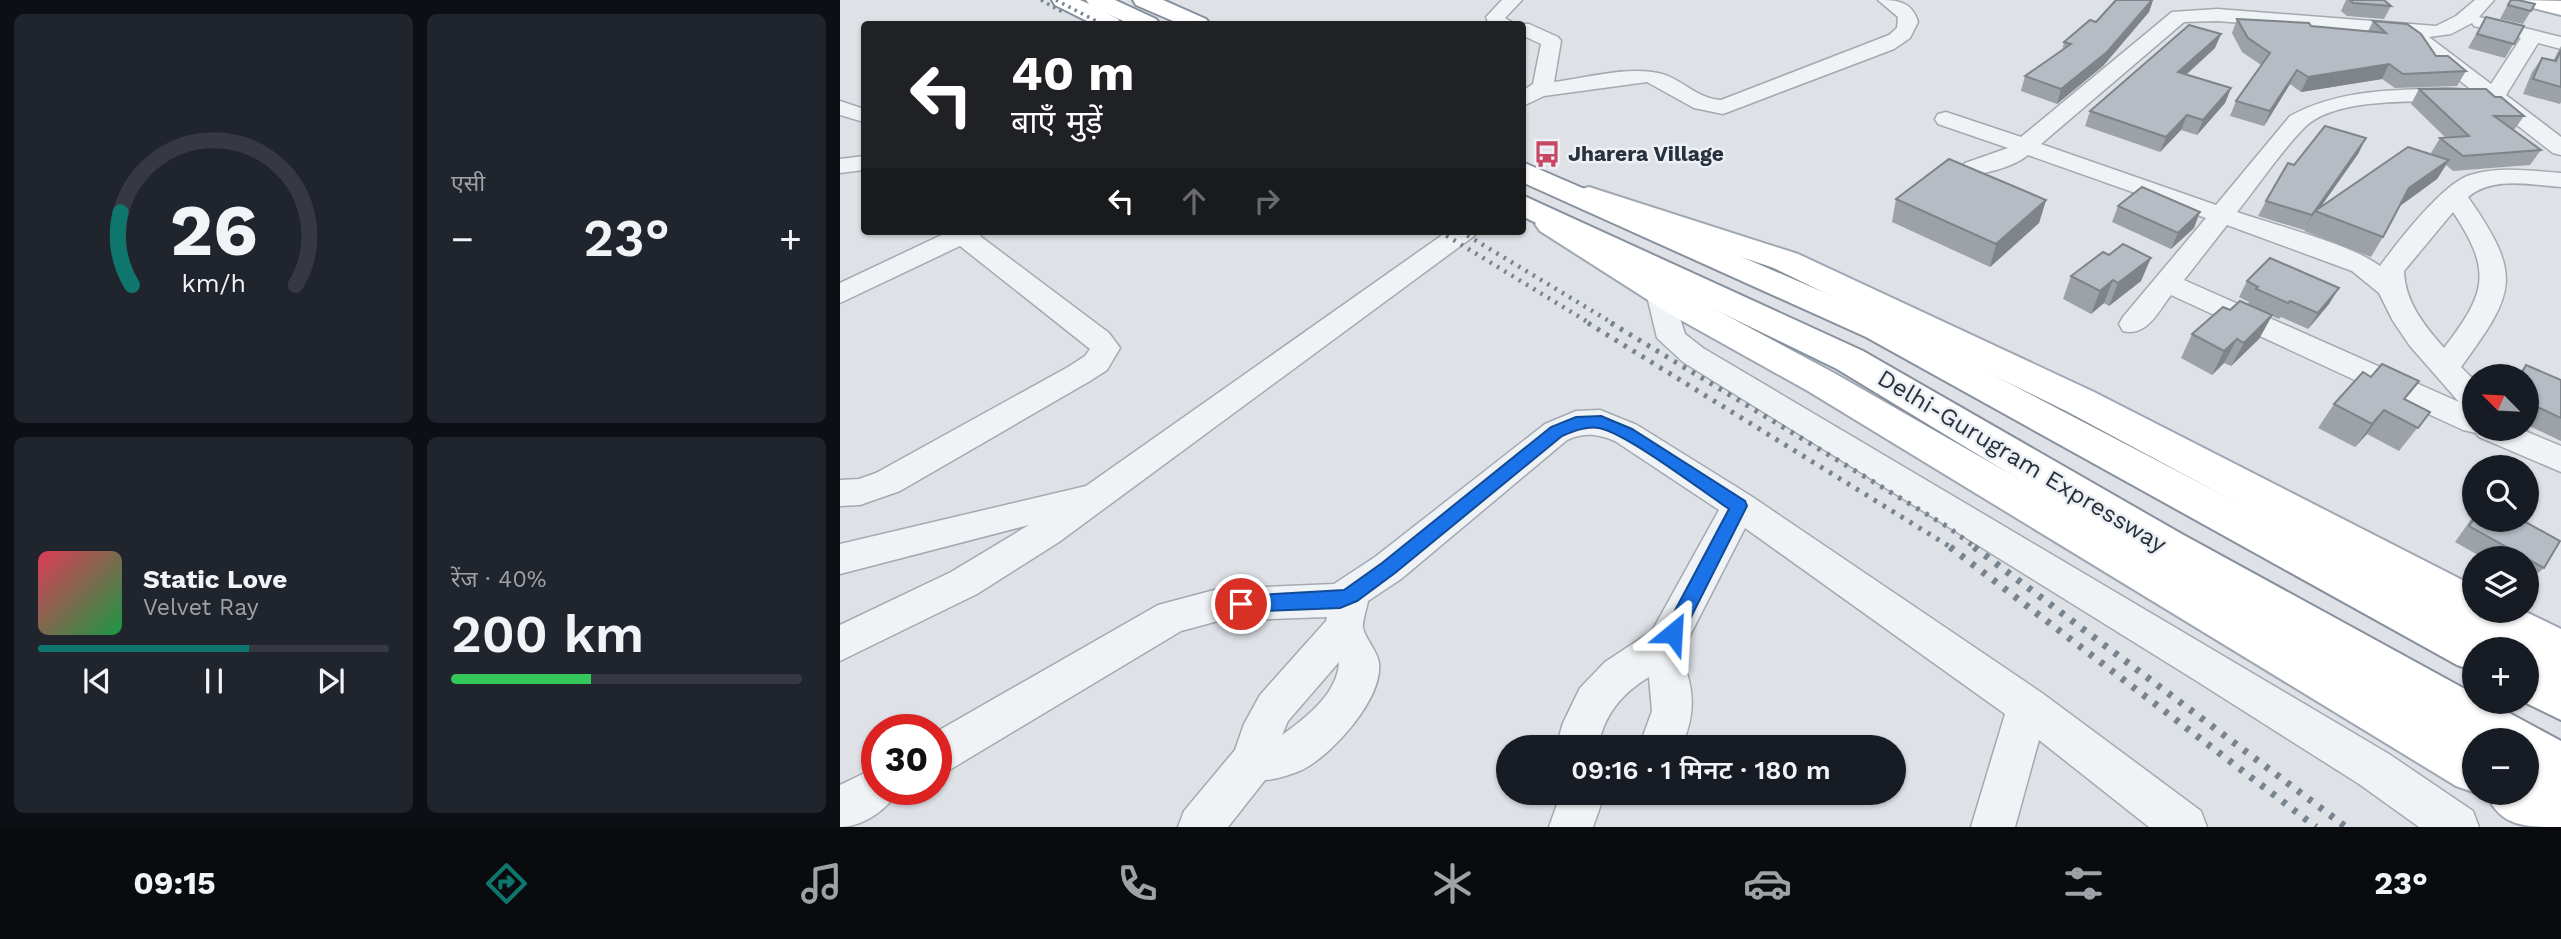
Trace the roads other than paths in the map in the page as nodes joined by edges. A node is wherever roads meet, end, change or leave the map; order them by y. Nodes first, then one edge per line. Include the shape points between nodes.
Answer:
1 (1063, 0) edge
2 (1097, 0) edge
3 (1144, 0) edge
4 (1503, 0) edge
5 (1513, 0) edge
6 (1875, 0) edge
7 (1887, 0) edge
8 (2485, 0) edge
9 (2529, 0) edge
10 (2550, 0) edge
11 (2561, 5) edge
12 (2467, 19) junction
13 (1105, 21) edge
14 (1142, 21) edge
15 (1191, 21) edge
16 (1481, 21) edge
17 (1496, 21) edge
18 (2408, 31) junction
19 (1528, 33) edge
20 (2532, 36) junction
21 (2561, 43) edge
22 (1531, 95) edge
23 (2492, 96) junction
24 (1716, 107) junction
25 (840, 108) edge
26 (861, 115) edge
27 (1946, 119) dead end
28 (2559, 146) edge
29 (2024, 148) junction
30 (861, 163) edge
31 (840, 166) edge
32 (1973, 168) edge
33 (2561, 180) edge
34 (1529, 191) edge
35 (2455, 195) junction
36 (2222, 216) junction
37 (963, 235) edge
38 (969, 235) edge
39 (1459, 235) edge
40 (2168, 284) junction
41 (2390, 288) junction
42 (1660, 292) junction
43 (840, 294) edge
44 (2133, 324) dead end
45 (2424, 346) junction
46 (2445, 367) junction
47 (2462, 386) edge
48 (2401, 387) junction
49 (2462, 416) edge
50 (2519, 441) edge
51 (2561, 460) edge
52 (1101, 493) junction
53 (840, 494) edge
54 (1739, 506) junction
55 (840, 559) edge
56 (2462, 602) edge
57 (1347, 612) junction
58 (2503, 623) edge
59 (2462, 643) edge
60 (840, 644) edge
61 (1658, 651) junction
62 (2561, 653) edge
63 (2539, 685) edge
64 (2561, 697) edge
65 (2028, 706) junction
66 (2488, 728) edge
67 (1579, 735) edge
68 (1665, 735) edge
69 (952, 746) edge
70 (2539, 757) edge
71 (2462, 761) edge
72 (2561, 770) edge
73 (861, 797) edge
74 (2530, 805) edge
75 (840, 809) edge
76 (2561, 825) edge
77 (1200, 827) edge
78 (1993, 827) edge
79 (2185, 827) edge
80 (2457, 827) edge

1 - 13 main road
2 - 14 main road
3 - 15 main road
4 - 16 street
5 - 17 street via 1494,17
6 - 24 street via 1896,15 1900,27 1892,36
7 - 24 street via 1908,17 1906,30 1895,41
8 - 12 street
9 - 11 main road
10 - 11 main road
12 - 18 street via 2447,29
12 - 20 street
18 - 23 street
18 - 29 street via 2306,20 2179,16
19 - 22 street via 1551,41 1544,83
20 - 21 street
20 - 23 street
22 - 24 street via 1647,76 1664,81 1703,106
23 - 28 street
23 - 36 street via 2379,98 2310,113 2298,121
25 - 26 street
27 - 29 street
29 - 32 street via 2007,159
29 - 36 street
30 - 31 street
33 - 35 street via 2474,181
34 - 42 main road
34 - 56 main road via 1786,261 2081,402
34 - 59 main road, Delhi-Gurugram Expressway via 1878,329
34 - 66 main road, Delhi-Gurugram Expressway via 1850,360 2165,546
35 - 41 street via 2394,265
35 - 46 street via 2487,243 2495,284 2483,317
36 - 40 street
36 - 41 street via 2361,265
37 - 43 street
38 - 53 street via 1099,340 1105,348 1103,355 1079,374 888,482
39 - 52 street
40 - 44 street
40 - 48 street
41 - 45 street
42 - 71 main road via 1821,382
42 - 80 street via 1672,338 1693,355 2221,674 2374,769
45 - 46 street
45 - 48 street
46 - 47 street
48 - 49 street
50 - 51 street
52 - 55 street
52 - 60 street via 964,583
54 - 57 street via 1626,433 1601,422 1576,423 1556,432 1388,568
54 - 61 street via 1673,633
54 - 65 street
57 - 69 street via 1330,600 1218,605 1171,617
57 - 77 street via 1274,708 1254,760
58 - 62 main road
61 - 67 street via 1598,693
61 - 68 street via 1670,673 1674,703
63 - 64 main road
65 - 78 street
65 - 79 street
70 - 72 main road
73 - 75 street
74 - 76 main road

